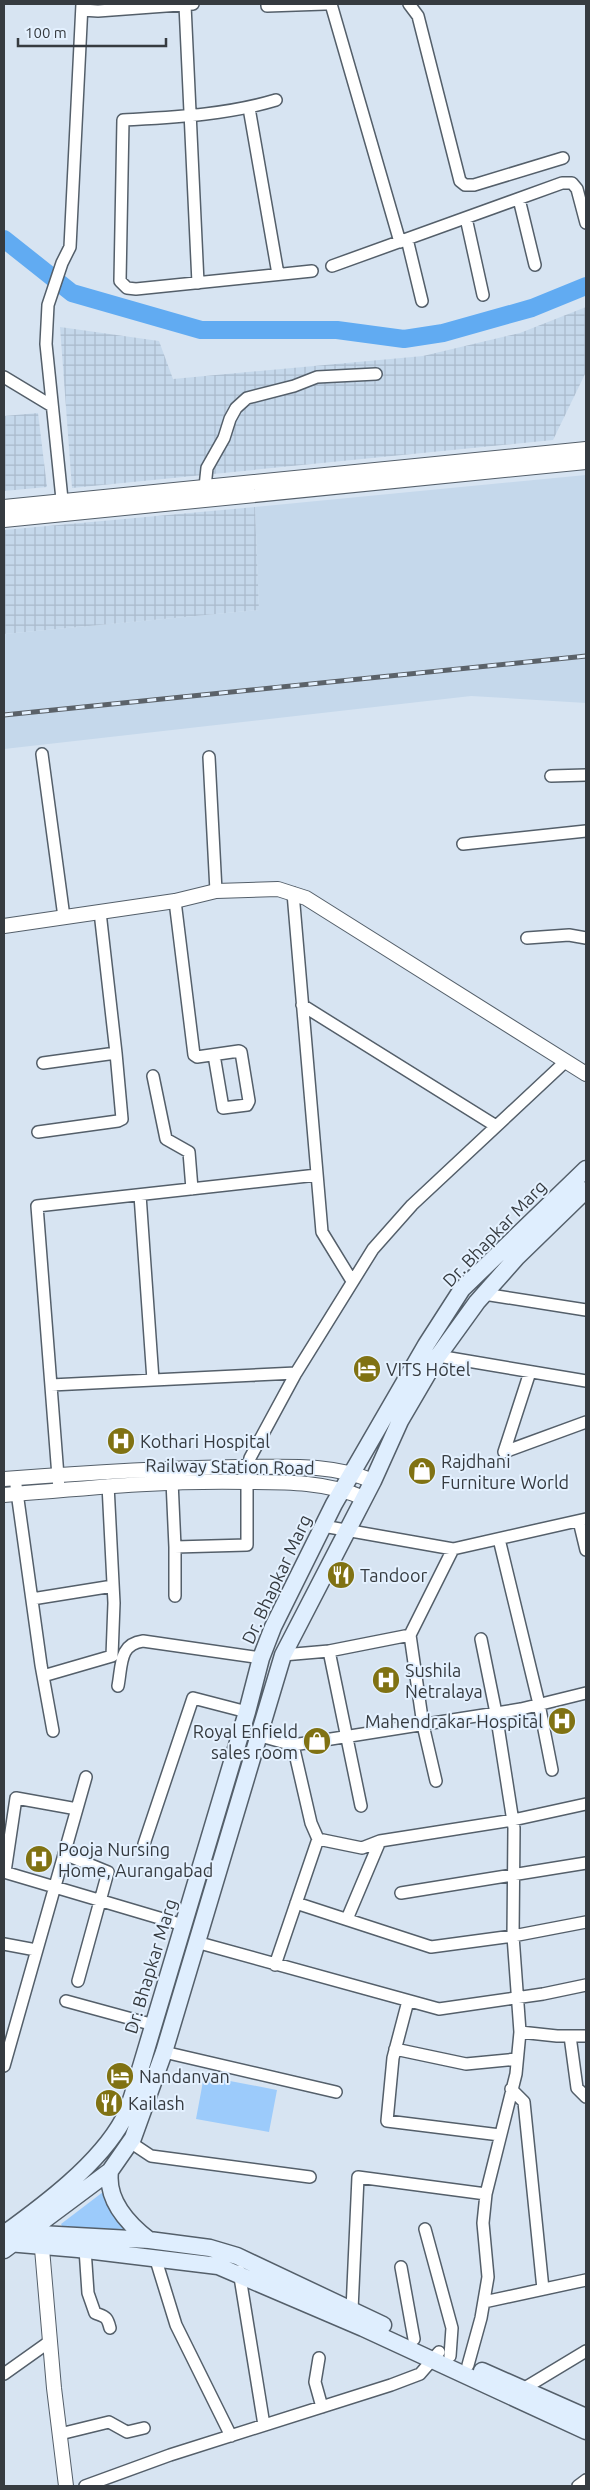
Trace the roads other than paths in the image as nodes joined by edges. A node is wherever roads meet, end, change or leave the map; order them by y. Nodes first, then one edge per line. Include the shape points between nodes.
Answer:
1 (189, 4) edge
2 (267, 4) edge
3 (325, 4) edge
4 (331, 4) edge
5 (409, 4) edge
6 (82, 7) edge
7 (276, 100) dead end
8 (249, 108) junction
9 (191, 116) junction
10 (563, 158) dead end
11 (519, 199) junction
12 (466, 218) junction
13 (586, 223) edge
14 (403, 241) junction
15 (535, 265) dead end
16 (332, 266) dead end
17 (312, 271) dead end
18 (278, 274) junction
19 (198, 283) junction
20 (483, 295) dead end
21 (422, 300) dead end
22 (376, 374) dead end
23 (4, 377) edge
24 (52, 406) junction
25 (586, 449) edge
26 (586, 462) edge
27 (205, 487) junction
28 (4, 507) edge
29 (62, 508) junction
30 (4, 520) edge
31 (42, 754) dead end
32 (209, 757) dead end
33 (586, 775) edge
34 (551, 776) dead end
35 (586, 831) edge
36 (462, 844) dead end
37 (216, 891) junction
38 (292, 894) junction
39 (175, 901) junction
40 (100, 912) junction
41 (64, 917) junction
42 (4, 926) edge
43 (527, 938) dead end
44 (586, 938) edge
45 (302, 1005) junction
46 (116, 1053) junction
47 (214, 1055) junction
48 (566, 1061) junction
49 (43, 1063) dead end
50 (586, 1074) edge
51 (153, 1076) dead end
52 (496, 1126) junction
53 (38, 1132) dead end
54 (586, 1169) edge
55 (318, 1175) junction
56 (192, 1189) junction
57 (586, 1190) edge
58 (140, 1195) junction
59 (352, 1281) junction
60 (484, 1294) junction
61 (586, 1310) edge
62 (438, 1356) junction
63 (530, 1372) junction
64 (296, 1373) junction
65 (153, 1380) junction
66 (586, 1381) edge
67 (51, 1385) junction
68 (586, 1422) edge
69 (247, 1467) junction
70 (352, 1472) junction
71 (9, 1479) edge
72 (373, 1481) junction
73 (59, 1482) junction
74 (172, 1482) junction
75 (247, 1482) junction
76 (108, 1485) junction
77 (343, 1489) junction
78 (19, 1494) junction
79 (4, 1495) edge
80 (364, 1498) junction
81 (583, 1520) edge
82 (323, 1526) junction
83 (346, 1531) junction
84 (498, 1539) junction
85 (175, 1547) junction
86 (453, 1549) junction
87 (586, 1550) edge
88 (113, 1586) junction
89 (175, 1596) dead end
90 (32, 1599) junction
91 (410, 1635) junction
92 (480, 1638) dead end
93 (329, 1651) junction
94 (283, 1655) junction
95 (261, 1658) junction
96 (43, 1676) junction
97 (118, 1686) dead end
98 (586, 1693) edge
99 (539, 1704) junction
100 (247, 1712) junction
101 (496, 1713) junction
102 (422, 1724) junction
103 (53, 1731) dead end
104 (258, 1735) junction
105 (346, 1737) junction
106 (293, 1745) junction
107 (552, 1770) dead end
108 (86, 1777) dead end
109 (436, 1781) dead end
110 (586, 1804) edge
111 (361, 1806) dead end
112 (77, 1809) junction
113 (513, 1820) junction
114 (318, 1839) junction
115 (380, 1841) junction
116 (144, 1844) dead end
117 (64, 1854) junction
118 (586, 1863) edge
119 (4, 1872) edge
120 (515, 1875) junction
121 (54, 1887) junction
122 (400, 1893) dead end
123 (100, 1901) junction
124 (296, 1902) junction
125 (347, 1918) junction
126 (586, 1922) edge
127 (183, 1925) junction
128 (513, 1936) junction
129 (196, 1942) junction
130 (4, 1944) edge
131 (36, 1950) junction
132 (275, 1965) junction
133 (78, 1981) dead end
134 (586, 1985) edge
135 (165, 1986) junction
136 (182, 1991) junction
137 (516, 1998) junction
138 (66, 2000) dead end
139 (408, 2001) junction
140 (154, 2025) junction
141 (520, 2032) junction
142 (570, 2036) junction
143 (586, 2036) edge
144 (395, 2048) junction
145 (164, 2052) junction
146 (517, 2059) junction
147 (4, 2066) edge
148 (512, 2089) junction
149 (336, 2092) dead end
150 (586, 2097) edge
151 (500, 2134) junction
152 (130, 2142) junction
153 (110, 2171) junction
154 (310, 2177) dead end
155 (486, 2194) junction
156 (425, 2229) dead end
157 (36, 2238) junction
158 (6, 2240) edge
159 (149, 2240) junction
160 (85, 2249) junction
161 (237, 2256) junction
162 (155, 2257) junction
163 (402, 2267) dead end
164 (240, 2275) junction
165 (586, 2280) edge
166 (543, 2289) junction
167 (484, 2302) junction
168 (352, 2310) junction
169 (110, 2328) dead end
170 (414, 2339) junction
171 (50, 2342) junction
172 (586, 2351) edge
173 (441, 2356) junction
174 (319, 2358) dead end
175 (468, 2365) junction
176 (4, 2374) edge
177 (523, 2389) junction
178 (322, 2407) junction
179 (586, 2417) edge
180 (264, 2425) junction
181 (144, 2428) dead end
182 (586, 2431) edge
183 (60, 2434) junction
184 (231, 2436) junction
185 (586, 2480) edge
186 (66, 2486) edge
187 (85, 2486) edge
188 (578, 2486) edge

1 - 6 street via 98,11
1 - 9 street
2 - 3 street
3 - 4 street
4 - 14 street
5 - 10 street via 418,16 460,181 474,185
6 - 24 street via 70,247 48,305 46,344
7 - 8 street
8 - 9 street
8 - 18 street
9 - 19 street
9 - 19 street via 123,120 120,280 127,288 136,289
11 - 12 street
11 - 13 street via 562,183 572,183
11 - 15 street
12 - 14 street
12 - 20 street
14 - 16 street
14 - 21 street
17 - 18 street
18 - 19 street
22 - 27 street via 323,376 247,398 230,419 224,438 207,468
23 - 24 street
24 - 29 street
25 - 27 street
26 - 29 street
27 - 29 street
28 - 29 street
29 - 30 street
31 - 41 street
32 - 37 street
33 - 34 street
35 - 36 street
37 - 38 street via 278,889
37 - 39 street
38 - 45 street
38 - 48 street via 306,898
39 - 40 street
39 - 47 street via 194,1055
40 - 41 street
40 - 46 street
41 - 42 street
43 - 44 street via 569,935
45 - 52 street
45 - 55 street
46 - 49 street
46 - 53 street via 122,1119
47 - 47 street via 241,1052 248,1104 223,1108
48 - 50 street
48 - 52 street
51 - 56 street via 166,1139 188,1152
52 - 59 street via 412,1205 373,1249
54 - 70 main road, Dr. Bhapkar Marg via 462,1289 426,1344
55 - 56 street
55 - 59 street via 322,1232
56 - 58 street
57 - 60 main road, Dr. Bhapkar Marg
58 - 65 street
58 - 67 street via 37,1206
59 - 64 street
60 - 61 street
60 - 62 main road, Dr. Bhapkar Marg
62 - 63 street
62 - 72 main road, Dr. Bhapkar Marg via 400,1421
63 - 66 street
63 - 68 street via 504,1452
64 - 65 street
64 - 69 street
65 - 67 street
67 - 73 street
69 - 70 street, Railway Station Road via 323,1467
69 - 73 street, Railway Station Road via 157,1468
69 - 75 street
70 - 72 street, Railway Station Road
70 - 77 main road, Dr. Bhapkar Marg
71 - 73 street, Railway Station Road
71 - 78 street
72 - 80 main road, Dr. Bhapkar Marg
73 - 76 street, Railway Station Road
73 - 78 street, Railway Station Road
74 - 75 street, Railway Station Road
74 - 76 street, Railway Station Road
74 - 85 street
75 - 77 street, Railway Station Road via 292,1482
75 - 85 street via 247,1545
76 - 88 street
77 - 80 street, Railway Station Road
77 - 82 main road, Dr. Bhapkar Marg
78 - 79 street, Railway Station Road
78 - 90 street
80 - 83 main road, Dr. Bhapkar Marg
81 - 84 street
81 - 87 street
82 - 83 street
82 - 95 main road, Dr. Bhapkar Marg
83 - 86 street
83 - 94 main road, Dr. Bhapkar Marg
84 - 86 street
84 - 99 street
85 - 89 street
86 - 91 street
88 - 90 street
88 - 96 street via 112,1656
90 - 96 street
91 - 93 street
91 - 102 street
92 - 101 street
93 - 94 street
93 - 105 street
94 - 104 main road, Dr. Bhapkar Marg
95 - 97 street via 135,1642 124,1650
95 - 100 main road, Dr. Bhapkar Marg
96 - 103 street
98 - 99 street
99 - 101 street
99 - 107 street
100 - 116 street via 193,1698
100 - 127 main road, Dr. Bhapkar Marg
101 - 102 street
101 - 113 street
102 - 105 street
102 - 109 street
104 - 106 street
104 - 129 main road, Dr. Bhapkar Marg
105 - 106 street
105 - 111 street
106 - 114 street via 311,1823
108 - 112 street
110 - 113 street
112 - 117 street
112 - 119 street via 16,1798
113 - 115 street
113 - 120 street
114 - 115 street via 362,1848
114 - 124 street
115 - 125 street
117 - 121 street
117 - 123 street via 108,1872
118 - 120 street
119 - 121 street
120 - 122 street
120 - 128 street
121 - 123 street
121 - 131 street
123 - 127 street
123 - 133 street
124 - 125 street
124 - 132 street
125 - 128 street via 431,1947
126 - 128 street
127 - 135 main road, Dr. Bhapkar Marg
128 - 137 street
129 - 132 street
129 - 136 main road, Dr. Bhapkar Marg
130 - 131 street
131 - 147 street
132 - 139 street
134 - 137 street
135 - 136 main road
135 - 140 main road, Dr. Bhapkar Marg
136 - 145 main road, Dr. Bhapkar Marg
137 - 139 street via 439,2010
137 - 141 street
138 - 140 street
139 - 144 street
140 - 158 main road, Dr. Bhapkar Marg via 123,2120 108,2141
141 - 142 street
141 - 146 street
142 - 143 street
142 - 150 street via 577,2088
144 - 146 street via 466,2064
144 - 151 street via 387,2122
145 - 149 street
145 - 152 main road, Dr. Bhapkar Marg
146 - 148 street
148 - 151 street
148 - 166 street via 524,2102
151 - 155 street
152 - 153 main road, Dr. Bhapkar Marg
152 - 154 street via 151,2156
153 - 157 main road, Dr. Bhapkar Marg
153 - 159 main road via 108,2185 115,2203 131,2226
155 - 167 street via 483,2223 488,2277
155 - 168 street via 358,2176
156 - 173 street via 452,2328
157 - 158 main road
157 - 159 main road
157 - 160 main road
157 - 171 street
159 - 161 main road via 210,2248
160 - 162 main road
160 - 169 street via 90,2304 95,2313 108,2318
161 - 164 street
161 - 168 main road
162 - 164 main road via 218,2266
162 - 184 street via 176,2325
163 - 170 street
164 - 173 main road
164 - 180 street
165 - 166 street
166 - 167 street
167 - 175 street
168 - 170 main road
170 - 173 main road
171 - 176 street
171 - 183 street
172 - 177 street
173 - 175 main road
173 - 178 street via 420,2374
173 - 182 main road
174 - 178 street via 315,2382
175 - 177 main road
177 - 179 main road
178 - 180 street
180 - 184 street
181 - 183 street via 127,2432 109,2422
183 - 186 street
184 - 187 street
185 - 188 street

